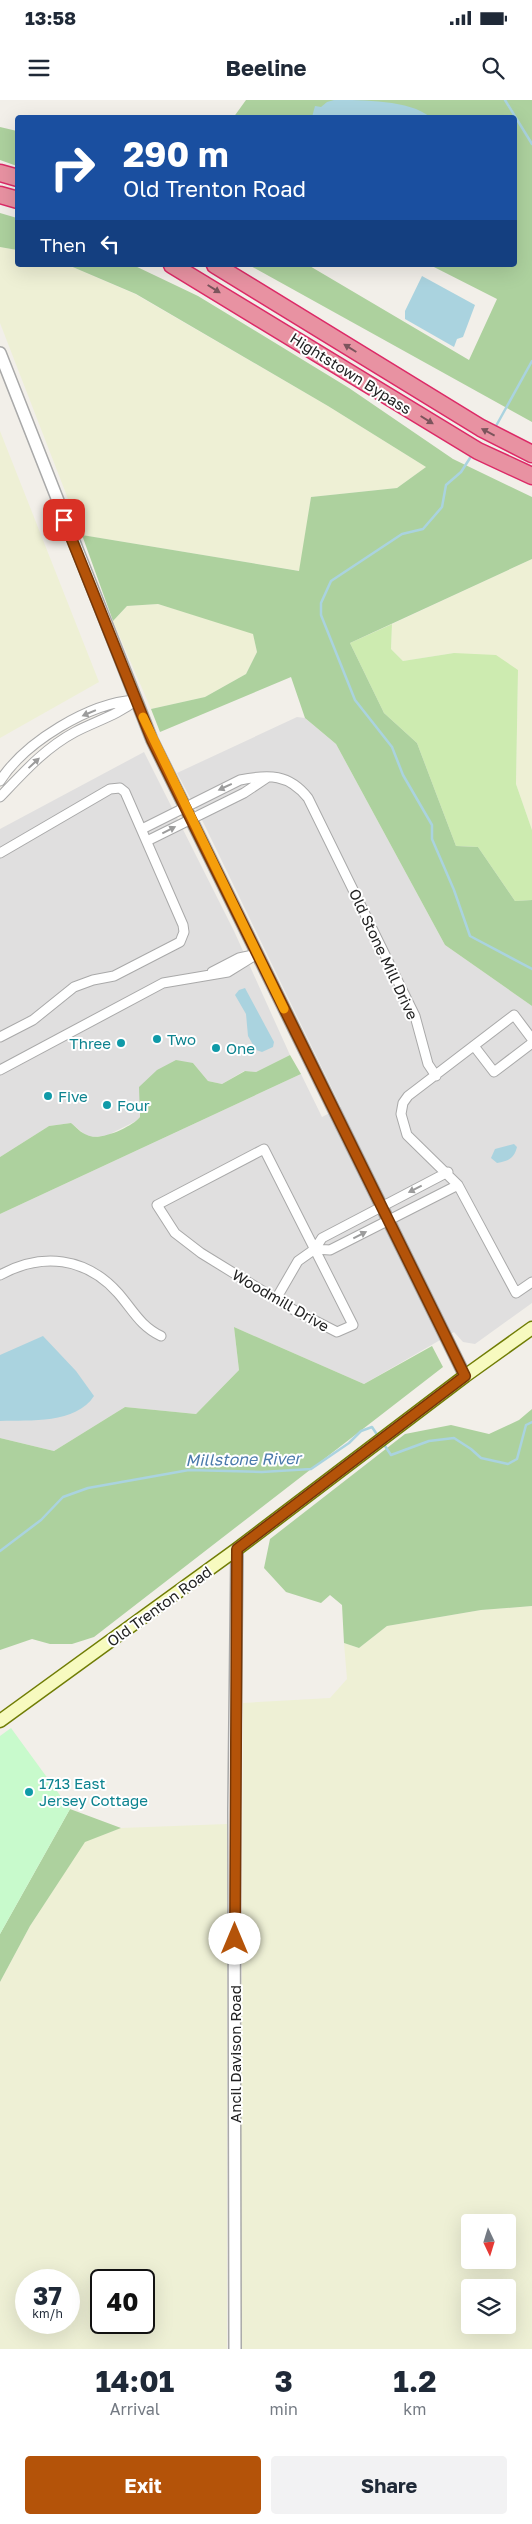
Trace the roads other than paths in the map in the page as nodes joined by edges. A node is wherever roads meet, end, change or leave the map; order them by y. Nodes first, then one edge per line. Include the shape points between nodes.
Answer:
1 (0, 173) edge
2 (15, 177) edge
3 (0, 194) edge
4 (15, 199) edge
5 (175, 267) edge
6 (218, 267) edge
7 (0, 354) edge
8 (532, 454) edge
9 (532, 476) edge
10 (136, 700) junction
11 (268, 777) junction
12 (0, 782) edge
13 (0, 797) edge
14 (185, 807) junction
15 (191, 819) junction
16 (142, 829) junction
17 (147, 841) junction
18 (0, 853) edge
19 (257, 954) junction
20 (0, 1037) edge
21 (532, 1039) edge
22 (532, 1043) edge
23 (474, 1046) junction
24 (0, 1070) edge
25 (436, 1076) junction
26 (448, 1172) junction
27 (458, 1185) junction
28 (382, 1206) junction
29 (389, 1220) junction
30 (315, 1249) junction
31 (0, 1275) edge
32 (532, 1282) edge
33 (276, 1299) junction
34 (532, 1328) edge
35 (161, 1336) dead end
36 (465, 1376) junction
37 (237, 1549) junction
38 (0, 1721) edge
39 (235, 2349) edge

1 - 2 highway
3 - 4 highway
5 -> 9 highway, Hightstown Bypass via 462,441
8 -> 6 highway, Hightstown Bypass via 480,428
7 - 10 street
10 -> 12 street via 118,701 51,733 28,748 9,767
13 -> 10 street via 52,747 74,732 122,711
10 - 14 street
11 -> 14 street, Old Stone Mill Drive via 240,780
11 - 15 street via 244,793
11 - 25 street, Old Stone Mill Drive via 294,782 308,798 415,1016 428,1064
14 - 15 street
14 - 16 street, Old Stone Mill Drive
17 -> 15 street
15 - 19 street
16 - 17 street
16 - 18 street via 125,792 116,788
17 - 20 street via 183,925 180,942 114,976 74,987 33,1020
19 - 24 street via 239,958 207,974 164,983
19 - 28 street
21 - 23 street via 514,1015
22 - 23 street via 494,1072
23 - 25 street
25 - 26 street via 408,1096 403,1103 402,1122 412,1142
26 - 27 street
26 -> 28 street
27 - 29 street
27 - 32 street via 516,1293
28 - 29 street
28 - 30 street via 322,1238
30 -> 29 street via 330,1250
29 - 36 street
30 - 33 street via 298,1261
30 - 33 street, Woodmill Drive via 353,1325 337,1332
30 - 33 street, Woodmill Drive via 264,1149 157,1205 175,1233 201,1253
31 - 35 street via 34,1262 74,1263 111,1286 145,1328
34 - 36 main road, Old Trenton Road
36 - 37 main road, Old Trenton Road
37 - 38 main road, Old Trenton Road
37 - 39 street, Ancil Davison Road

